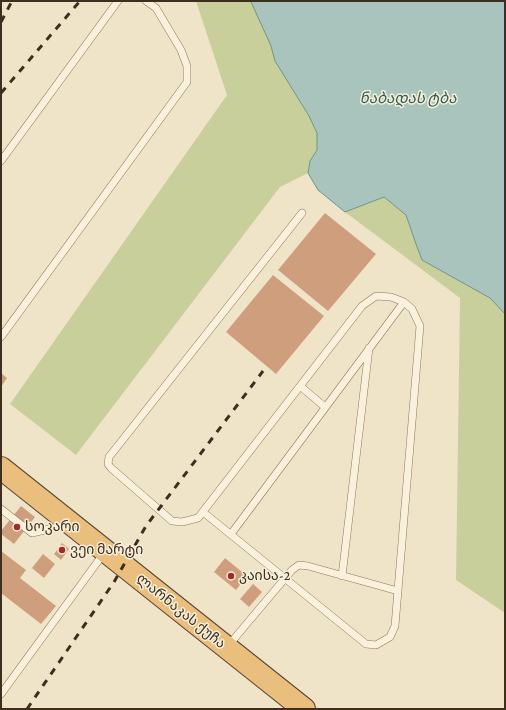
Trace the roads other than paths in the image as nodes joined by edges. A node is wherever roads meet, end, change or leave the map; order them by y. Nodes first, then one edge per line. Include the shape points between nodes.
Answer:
1 (118, 1) edge
2 (146, 1) edge
3 (1, 161) edge
4 (302, 213) dead end
5 (404, 302) junction
6 (1, 337) edge
7 (369, 348) junction
8 (300, 386) junction
9 (325, 407) junction
10 (1, 468) edge
11 (1, 509) edge
12 (203, 512) junction
13 (71, 523) junction
14 (231, 534) junction
15 (106, 551) junction
16 (342, 576) junction
17 (285, 579) junction
18 (398, 591) junction
19 (227, 648) junction
20 (1, 694) edge
21 (304, 709) edge

1 - 3 lane
2 - 6 lane via 156,8 181,50 187,66 187,82
4 - 12 lane via 109,457 108,464 111,468 172,521 182,522 198,518
5 - 7 lane
5 - 8 lane via 391,297 376,296 362,306
5 - 18 lane via 412,309 420,326
7 - 9 lane
7 - 16 lane
8 - 9 lane
8 - 12 lane
9 - 14 lane
10 - 13 highway, ლარნაკას ქუჩა
11 - 13 lane via 32,533
12 - 14 lane
13 - 15 highway, ლარნაკას ქუჩა
14 - 17 lane
15 - 19 highway, ლარნაკას ქუჩა
15 - 20 lane
16 - 17 lane via 300,565
16 - 18 lane
17 - 18 lane via 366,644 376,645 390,637 396,626
17 - 19 lane
19 - 21 highway, ლარნაკას ქუჩა

